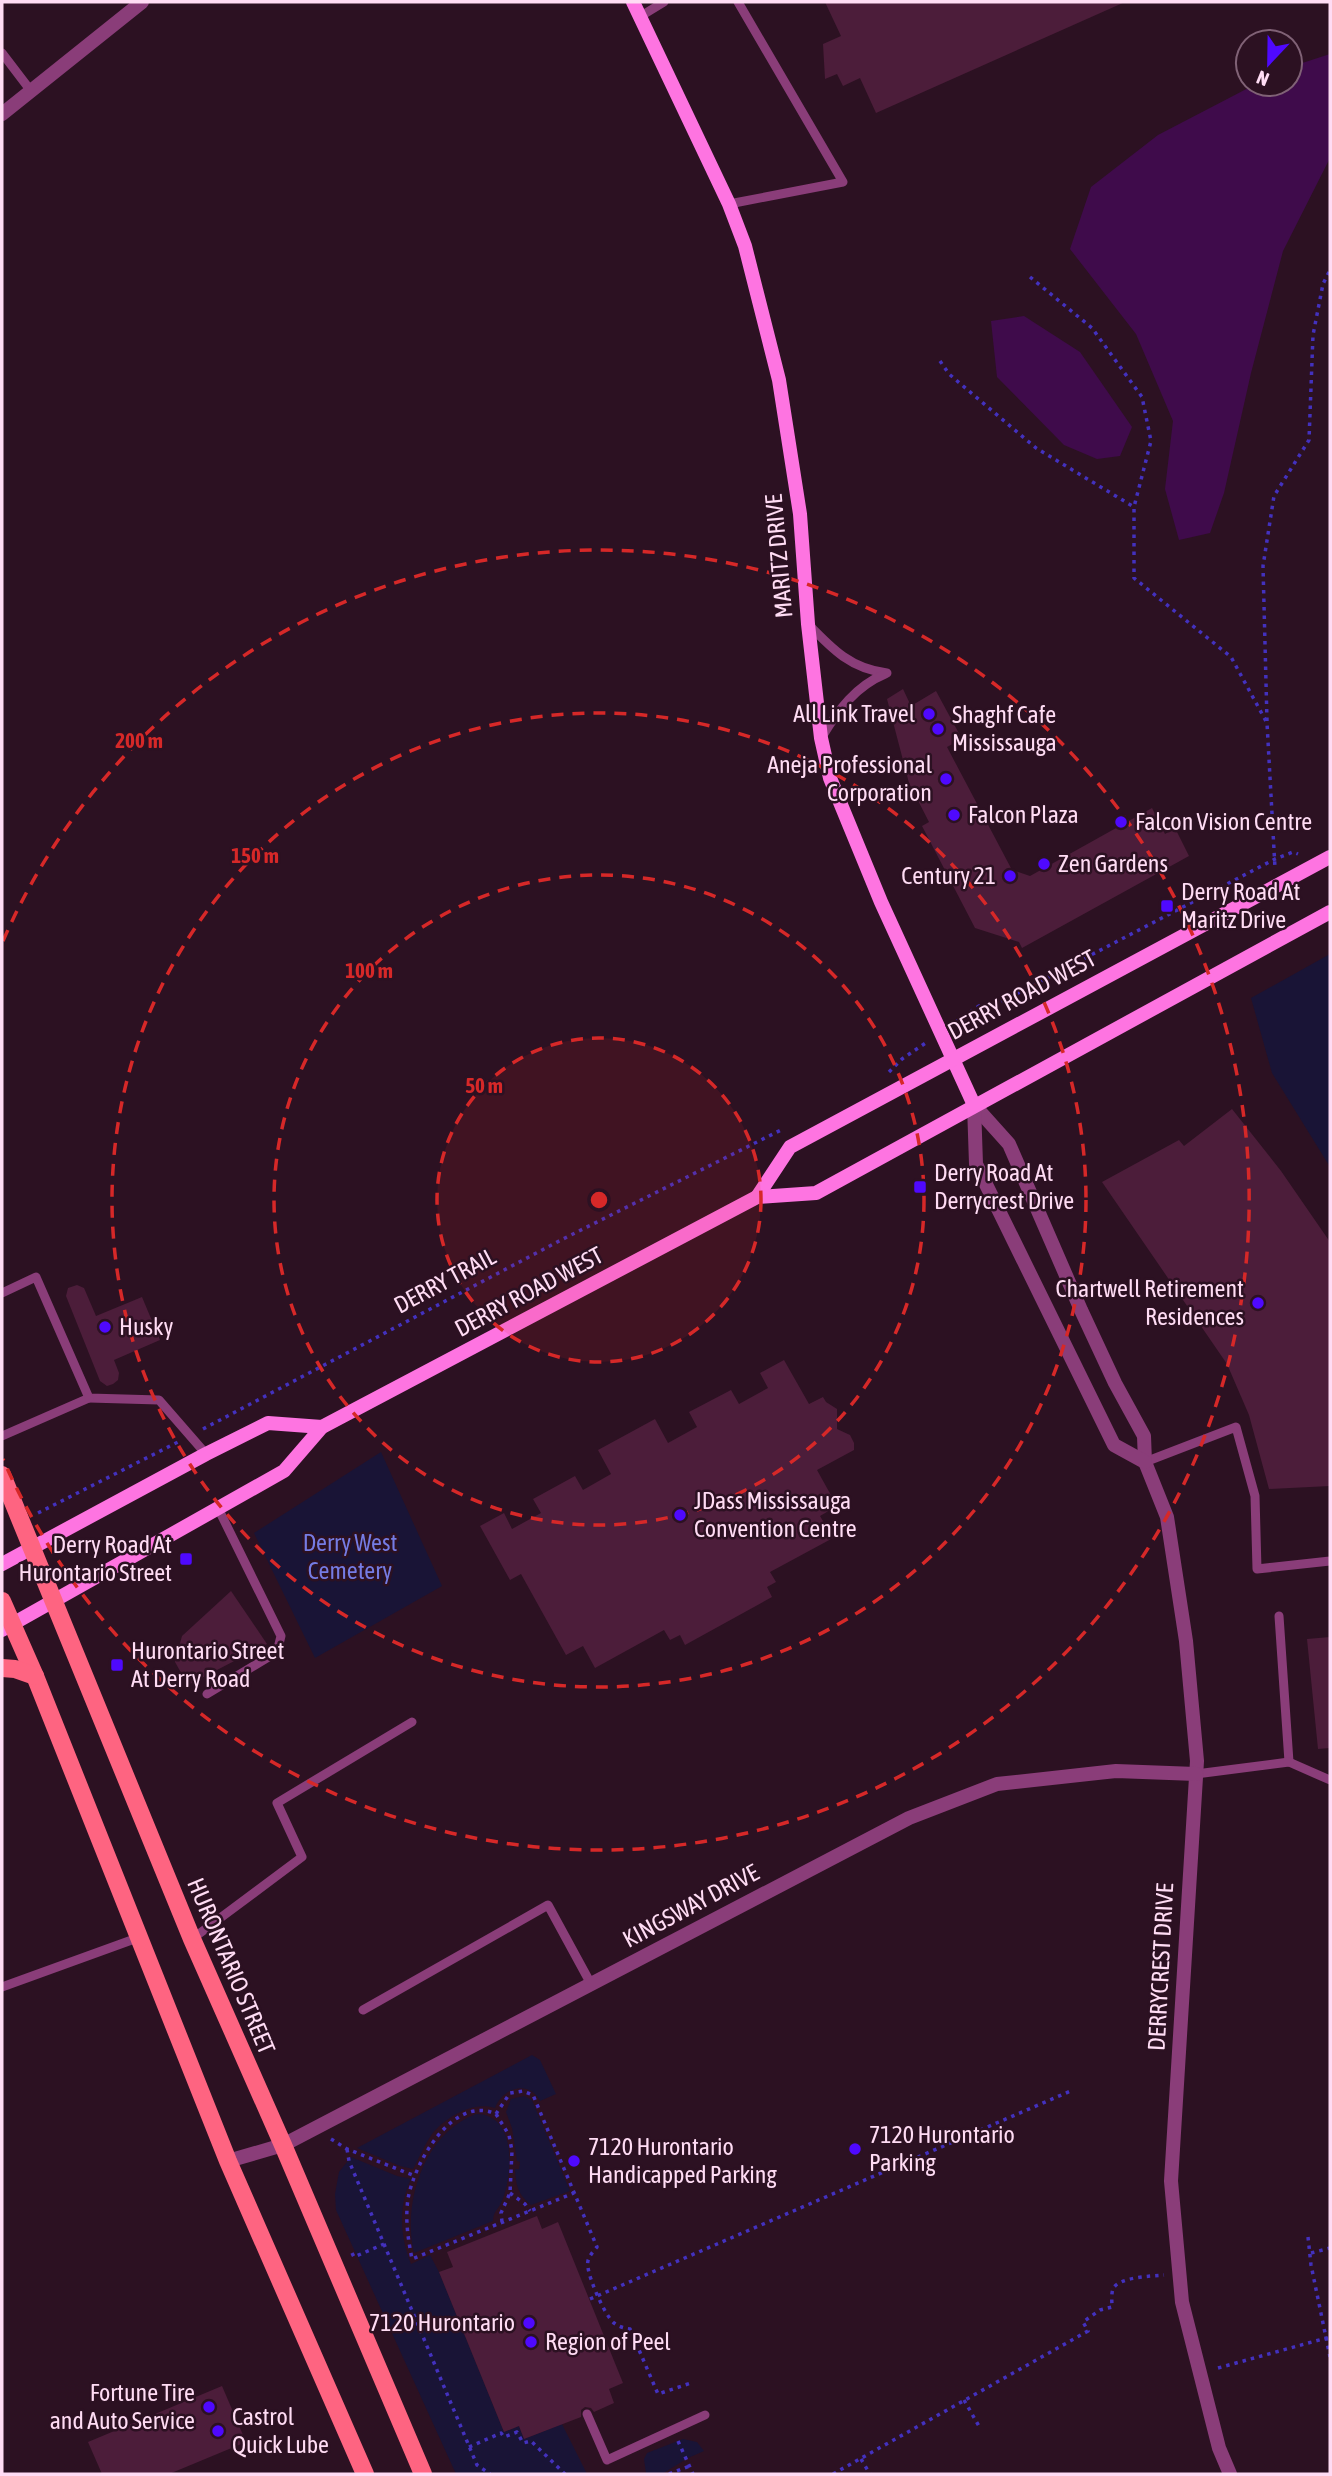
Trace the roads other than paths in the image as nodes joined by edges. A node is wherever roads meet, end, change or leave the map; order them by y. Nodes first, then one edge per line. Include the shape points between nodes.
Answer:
1 (142, 2) edge
2 (633, 2) edge
3 (664, 2) edge
4 (738, 2) edge
5 (641, 16) junction
6 (2, 53) edge
7 (31, 91) junction
8 (2, 114) edge
9 (729, 204) junction
10 (808, 624) junction
11 (821, 738) junction
12 (1325, 860) edge
13 (1330, 912) edge
14 (952, 1058) junction
15 (974, 1105) junction
16 (757, 1198) junction
17 (2, 1293) edge
18 (89, 1398) junction
19 (322, 1427) junction
20 (2, 1436) edge
21 (206, 1454) junction
22 (1145, 1462) junction
23 (2, 1475) edge
24 (218, 1508) junction
25 (31, 1548) junction
26 (1330, 1561) edge
27 (2, 1564) edge
28 (53, 1600) junction
29 (2, 1601) edge
30 (1279, 1616) dead end
31 (7, 1627) edge
32 (2, 1668) edge
33 (35, 1676) junction
34 (207, 1694) dead end
35 (412, 1722) dead end
36 (1289, 1762) junction
37 (1196, 1774) junction
38 (1330, 1780) edge
39 (140, 1937) junction
40 (191, 1940) junction
41 (591, 1984) junction
42 (2, 1987) edge
43 (363, 2010) dead end
44 (283, 2145) junction
45 (228, 2161) junction
46 (587, 2414) dead end
47 (705, 2415) dead end
48 (365, 2474) edge
49 (423, 2474) edge
50 (1230, 2474) edge

1 - 7 street
2 - 5 main road, MARITZ DRIVE
3 - 5 lane
4 - 9 lane via 843,182
5 - 9 main road, MARITZ DRIVE
6 - 7 lane
7 - 8 street
9 - 10 main road, MARITZ DRIVE via 746,246 779,380 800,514
10 - 11 main road, MARITZ DRIVE
10 - 11 lane via 841,657 859,667 887,673 848,699
11 - 14 main road, MARITZ DRIVE via 848,824
12 - 14 main road, DERRY ROAD WEST
13 - 15 main road, DERRY ROAD WEST
14 - 15 main road, MARITZ DRIVE
14 - 16 main road, DERRY ROAD WEST via 790,1147
15 - 16 main road, DERRY ROAD WEST via 816,1193
15 - 22 street, DERRYCREST DRIVE via 1009,1144 1098,1346 1144,1436
15 - 22 street via 976,1164 1114,1445
16 - 19 main road, DERRY ROAD WEST
17 - 18 lane via 36,1277
18 - 20 lane
18 - 21 lane via 159,1400
19 - 21 main road via 268,1423
19 - 24 main road, DERRY ROAD WEST via 284,1471
21 - 25 main road
22 - 26 lane via 1236,1427 1255,1496 1257,1569
22 - 37 street, DERRYCREST DRIVE via 1167,1517 1186,1641
23 - 25 main road, HURONTARIO STREET
24 - 28 main road, DERRY ROAD WEST
24 - 34 lane via 281,1636 277,1651
25 - 27 main road
25 - 28 main road, HURONTARIO STREET
28 - 31 main road, DERRY ROAD WEST
28 - 40 main road, HURONTARIO STREET
29 - 31 main road
30 - 36 lane
31 - 33 main road
32 - 33 main road
33 - 39 main road
35 - 40 lane via 277,1803 302,1857
36 - 37 lane
36 - 38 lane
37 - 41 street, KINGSWAY DRIVE via 1116,1772 997,1784 909,1818
37 - 50 street, DERRYCREST DRIVE via 1171,2181 1182,2302 1219,2448
39 - 42 lane
39 - 45 main road
40 - 44 main road, HURONTARIO STREET
41 - 43 lane via 548,1905
41 - 44 street, KINGSWAY DRIVE
44 - 45 street, KINGSWAY DRIVE
44 - 49 main road, HURONTARIO STREET
45 - 48 main road
46 - 47 lane via 607,2460

